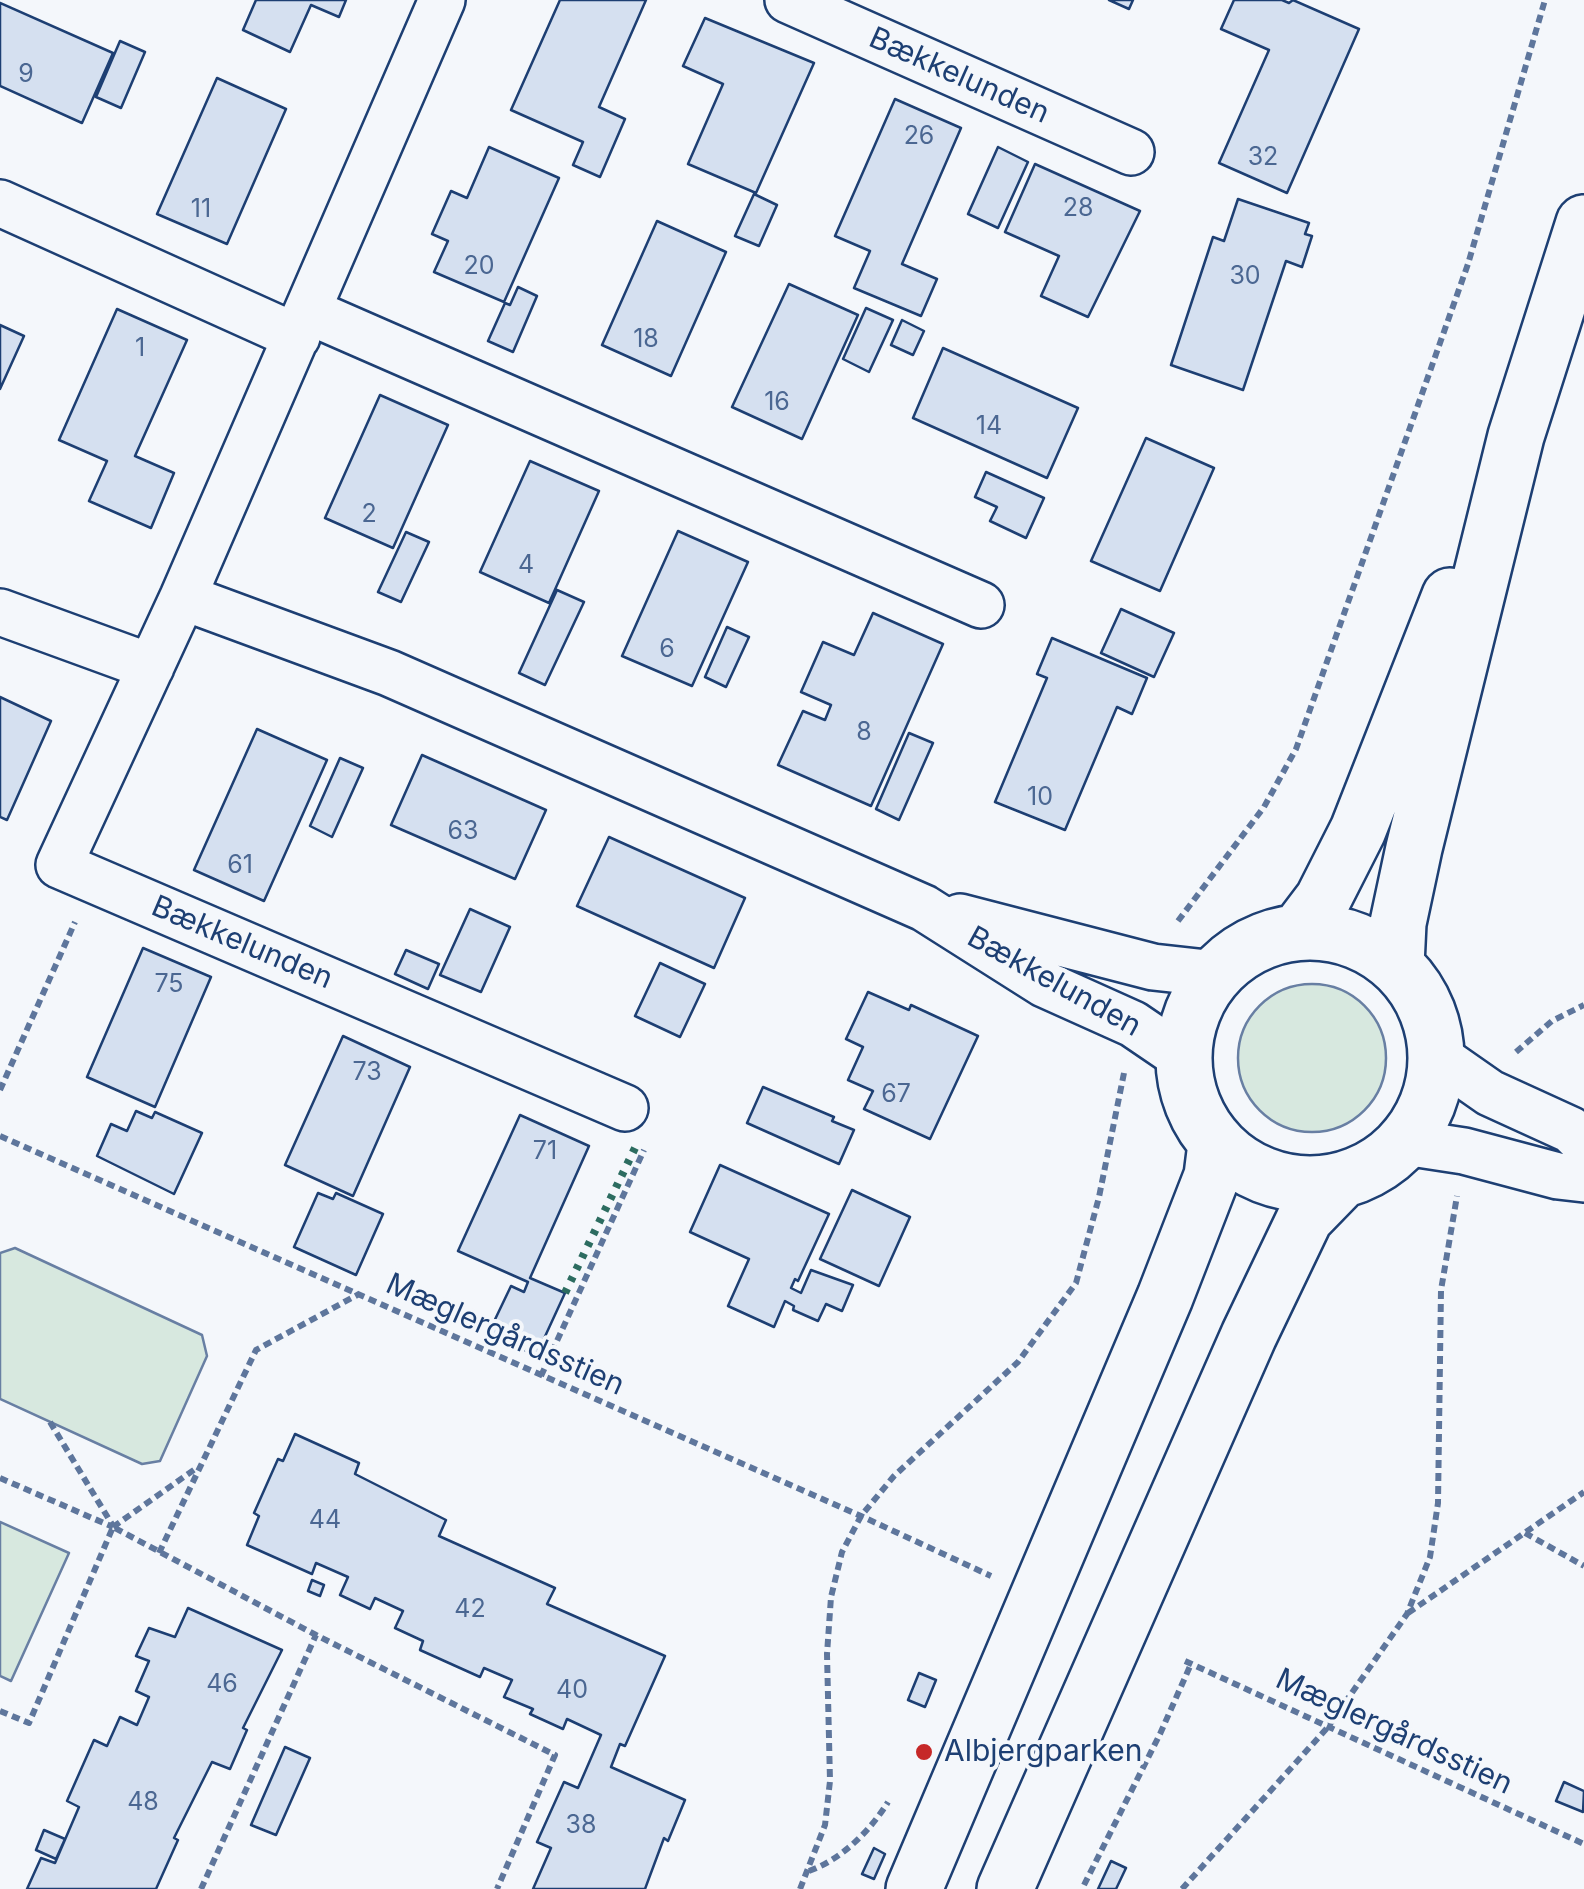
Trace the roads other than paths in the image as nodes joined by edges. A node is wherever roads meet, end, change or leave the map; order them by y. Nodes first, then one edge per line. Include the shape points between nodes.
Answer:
1 (442, 0) edge
2 (788, 0) edge
3 (1130, 152) dead end
4 (0, 203) edge
5 (1584, 223) edge
6 (303, 324) junction
7 (1516, 436) junction
8 (183, 597) junction
9 (980, 604) dead end
10 (0, 612) edge
11 (151, 667) junction
12 (924, 908) junction
13 (1298, 932) junction
14 (1396, 965) junction
15 (1216, 974) junction
16 (1437, 1056) junction
17 (1184, 1058) junction
18 (625, 1108) road end
19 (1405, 1142) junction
20 (1584, 1142) edge
21 (1216, 1144) junction
22 (1584, 1179) edge
23 (1341, 1181) junction
24 (914, 1889) edge
25 (1005, 1889) edge

1 - 6 street, Bækkelunden
2 - 3 street, Bækkelunden
4 - 6 street
5 - 7 street
6 - 8 street, Bækkelunden
6 - 9 street
7 - 13 street via 1358,830
7 - 14 street via 1414,848
8 - 11 street, Bækkelunden
8 - 12 street, Bækkelunden via 390,673
10 - 11 street
11 - 18 street, Bækkelunden via 59,865
12 - 15 street, Bækkelunden via 1154,967
12 - 17 street, Bækkelunden via 1044,984 1134,1024
13 - 14 street via 1350,938
13 - 15 street via 1253,945
14 - 16 street via 1432,1022
15 - 17 street via 1192,1013
16 - 19 street via 1434,1087
16 - 20 street via 1490,1093
17 - 21 street via 1192,1103
19 - 22 street
19 - 23 street via 1387,1159
21 - 23 street via 1274,1180
21 - 24 street via 1212,1176 1165,1296
23 - 25 street via 1305,1218 1281,1268

